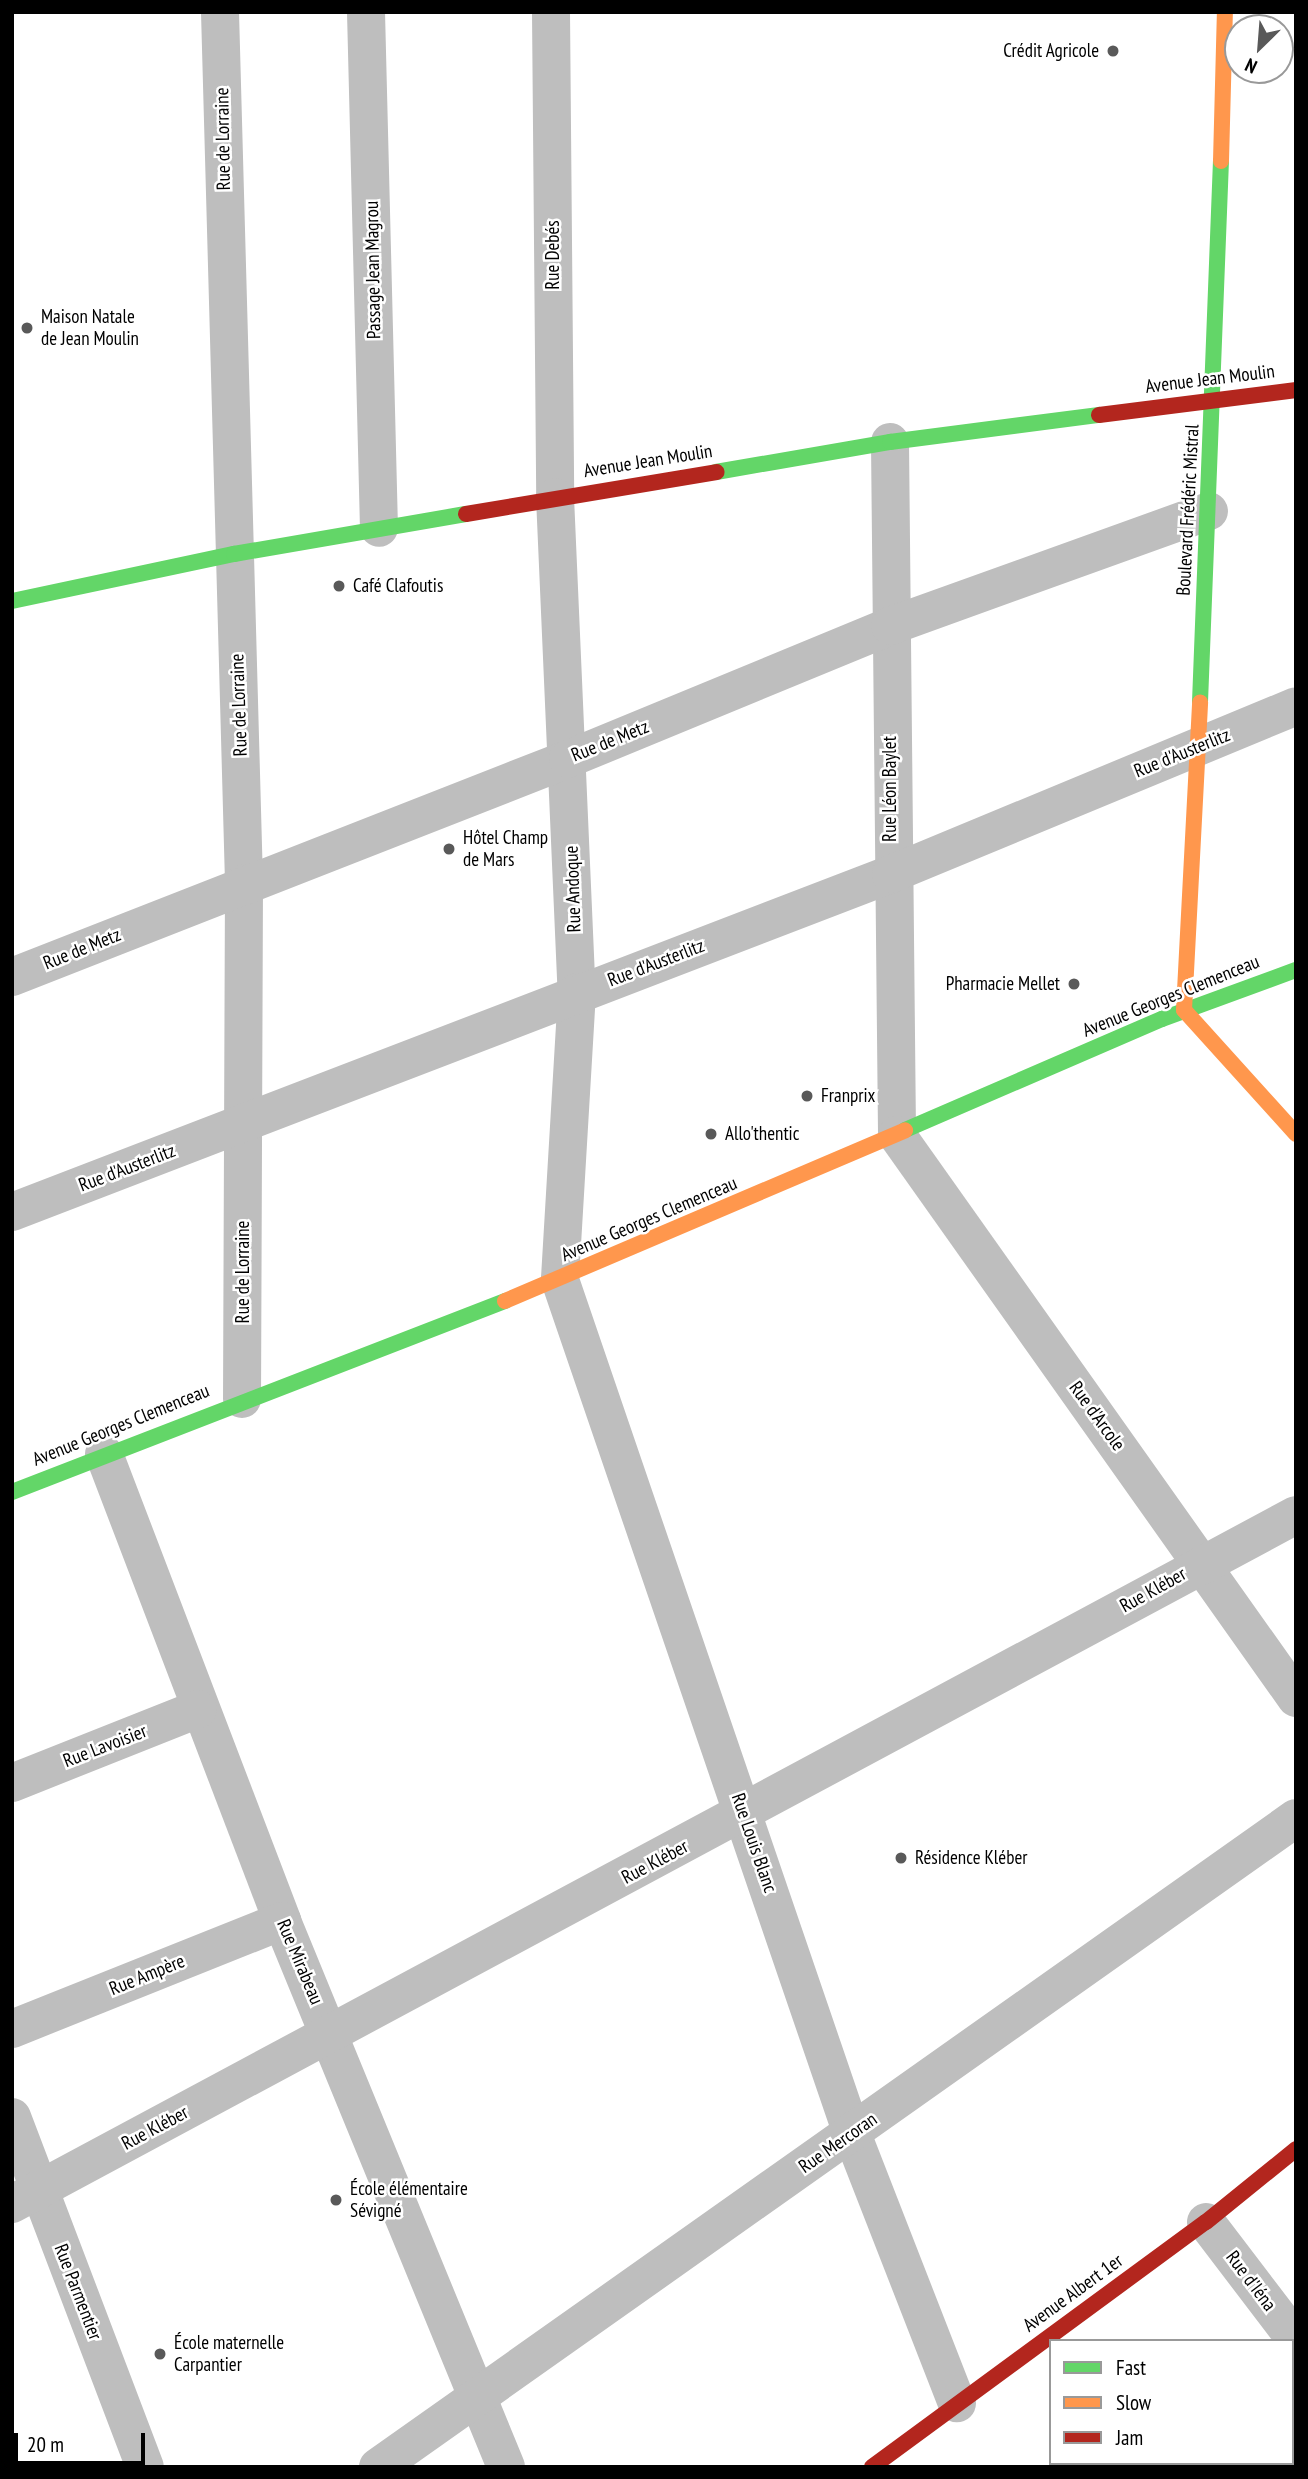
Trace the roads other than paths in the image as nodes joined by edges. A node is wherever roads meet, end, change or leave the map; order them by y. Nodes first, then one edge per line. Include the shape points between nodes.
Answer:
1 (220, 12) edge
2 (366, 12) edge
3 (551, 12) edge
4 (1225, 12) edge
5 (1296, 390) edge
6 (1215, 397) junction
7 (890, 442) junction
8 (555, 498) junction
9 (1209, 511) junction
10 (379, 528) junction
11 (234, 554) junction
12 (12, 601) edge
13 (890, 625) junction
14 (1296, 706) edge
15 (1197, 747) junction
16 (568, 759) junction
17 (891, 874) junction
18 (244, 883) junction
19 (1296, 970) edge
20 (12, 977) edge
21 (577, 992) junction
22 (1184, 1010) junction
23 (244, 1123) junction
24 (1296, 1134) edge
25 (897, 1135) junction
26 (12, 1212) edge
27 (560, 1280) junction
28 (242, 1398) junction
29 (104, 1454) junction
30 (12, 1492) edge
31 (1296, 1515) edge
32 (1202, 1563) junction
33 (1296, 1698) edge
34 (198, 1709) junction
35 (12, 1783) edge
36 (744, 1814) junction
37 (1296, 1818) edge
38 (282, 1920) junction
39 (12, 2029) edge
40 (331, 2034) junction
41 (12, 2117) edge
42 (852, 2134) junction
43 (1296, 2149) edge
44 (26, 2197) edge
45 (1206, 2222) junction
46 (1296, 2340) edge
47 (478, 2396) junction
48 (957, 2403) junction
49 (892, 2461) edge
50 (145, 2467) edge
51 (378, 2467) edge
52 (506, 2467) edge

1 - 11 street, Rue de Lorraine
2 - 10 street, Passage Jean Magrou
3 - 8 street, Rue Debés
4 - 6 main road, Boulevard Frédéric Mistral
5 - 6 main road, Avenue Jean Moulin
6 - 7 main road, Avenue Jean Moulin
6 - 9 main road, Boulevard Frédéric Mistral
7 - 8 main road, Avenue Jean Moulin
7 - 13 street, Rue Léon Baylet
8 - 10 main road, Avenue Jean Moulin
8 - 16 street, Rue Andoque
9 - 13 street, Rue de Metz
9 - 15 main road, Boulevard Frédéric Mistral
10 - 11 main road, Avenue Jean Moulin
11 - 12 main road, Avenue Jean Moulin
11 - 18 street, Rue de Lorraine
13 - 16 street, Rue de Metz
13 - 17 street, Rue Léon Baylet
14 - 15 street, Rue d'Austerlitz
15 - 17 street, Rue d'Austerlitz
15 - 22 main road, Boulevard Frédéric Mistral
16 - 18 street, Rue de Metz
16 - 21 street, Rue Andoque
17 - 21 street, Rue d'Austerlitz
17 - 25 street, Rue Léon Baylet
18 - 20 street, Rue de Metz
18 - 23 street, Rue de Lorraine
19 - 22 main road, Avenue Georges Clemenceau
21 - 23 street, Rue d'Austerlitz
21 - 27 street, Rue Andoque
22 - 24 main road
22 - 25 main road, Avenue Georges Clemenceau
23 - 26 street, Rue d'Austerlitz
23 - 28 street, Rue de Lorraine
25 - 27 main road, Avenue Georges Clemenceau
25 - 32 street, Rue d'Arcole
27 - 28 main road, Avenue Georges Clemenceau
27 - 36 street, Rue Louis Blanc
28 - 29 main road, Avenue Georges Clemenceau
29 - 30 main road, Avenue Georges Clemenceau
29 - 34 street, Rue Mirabeau
31 - 32 street, Rue Kléber
32 - 33 street, Rue d'Arcole
32 - 36 street, Rue Kléber
34 - 35 street, Rue Lavoisier
34 - 38 street, Rue Mirabeau
36 - 40 street, Rue Kléber
36 - 42 street, Rue Louis Blanc
37 - 42 street, Rue Mercoran
38 - 39 street, Rue Ampère
38 - 40 street, Rue Mirabeau
40 - 44 street, Rue Kléber
40 - 47 street, Rue Mirabeau
41 - 44 street, Rue Parmentier
42 - 47 street, Rue Mercoran
42 - 48 street, Rue Louis Blanc
43 - 45 main road, Avenue Albert 1er
44 - 50 street, Rue Parmentier
45 - 46 street, Rue d'Iéna
45 - 48 main road, Avenue Albert 1er
47 - 51 street, Rue Mercoran
47 - 52 street, Rue Mirabeau
48 - 49 main road, Avenue Albert 1er

